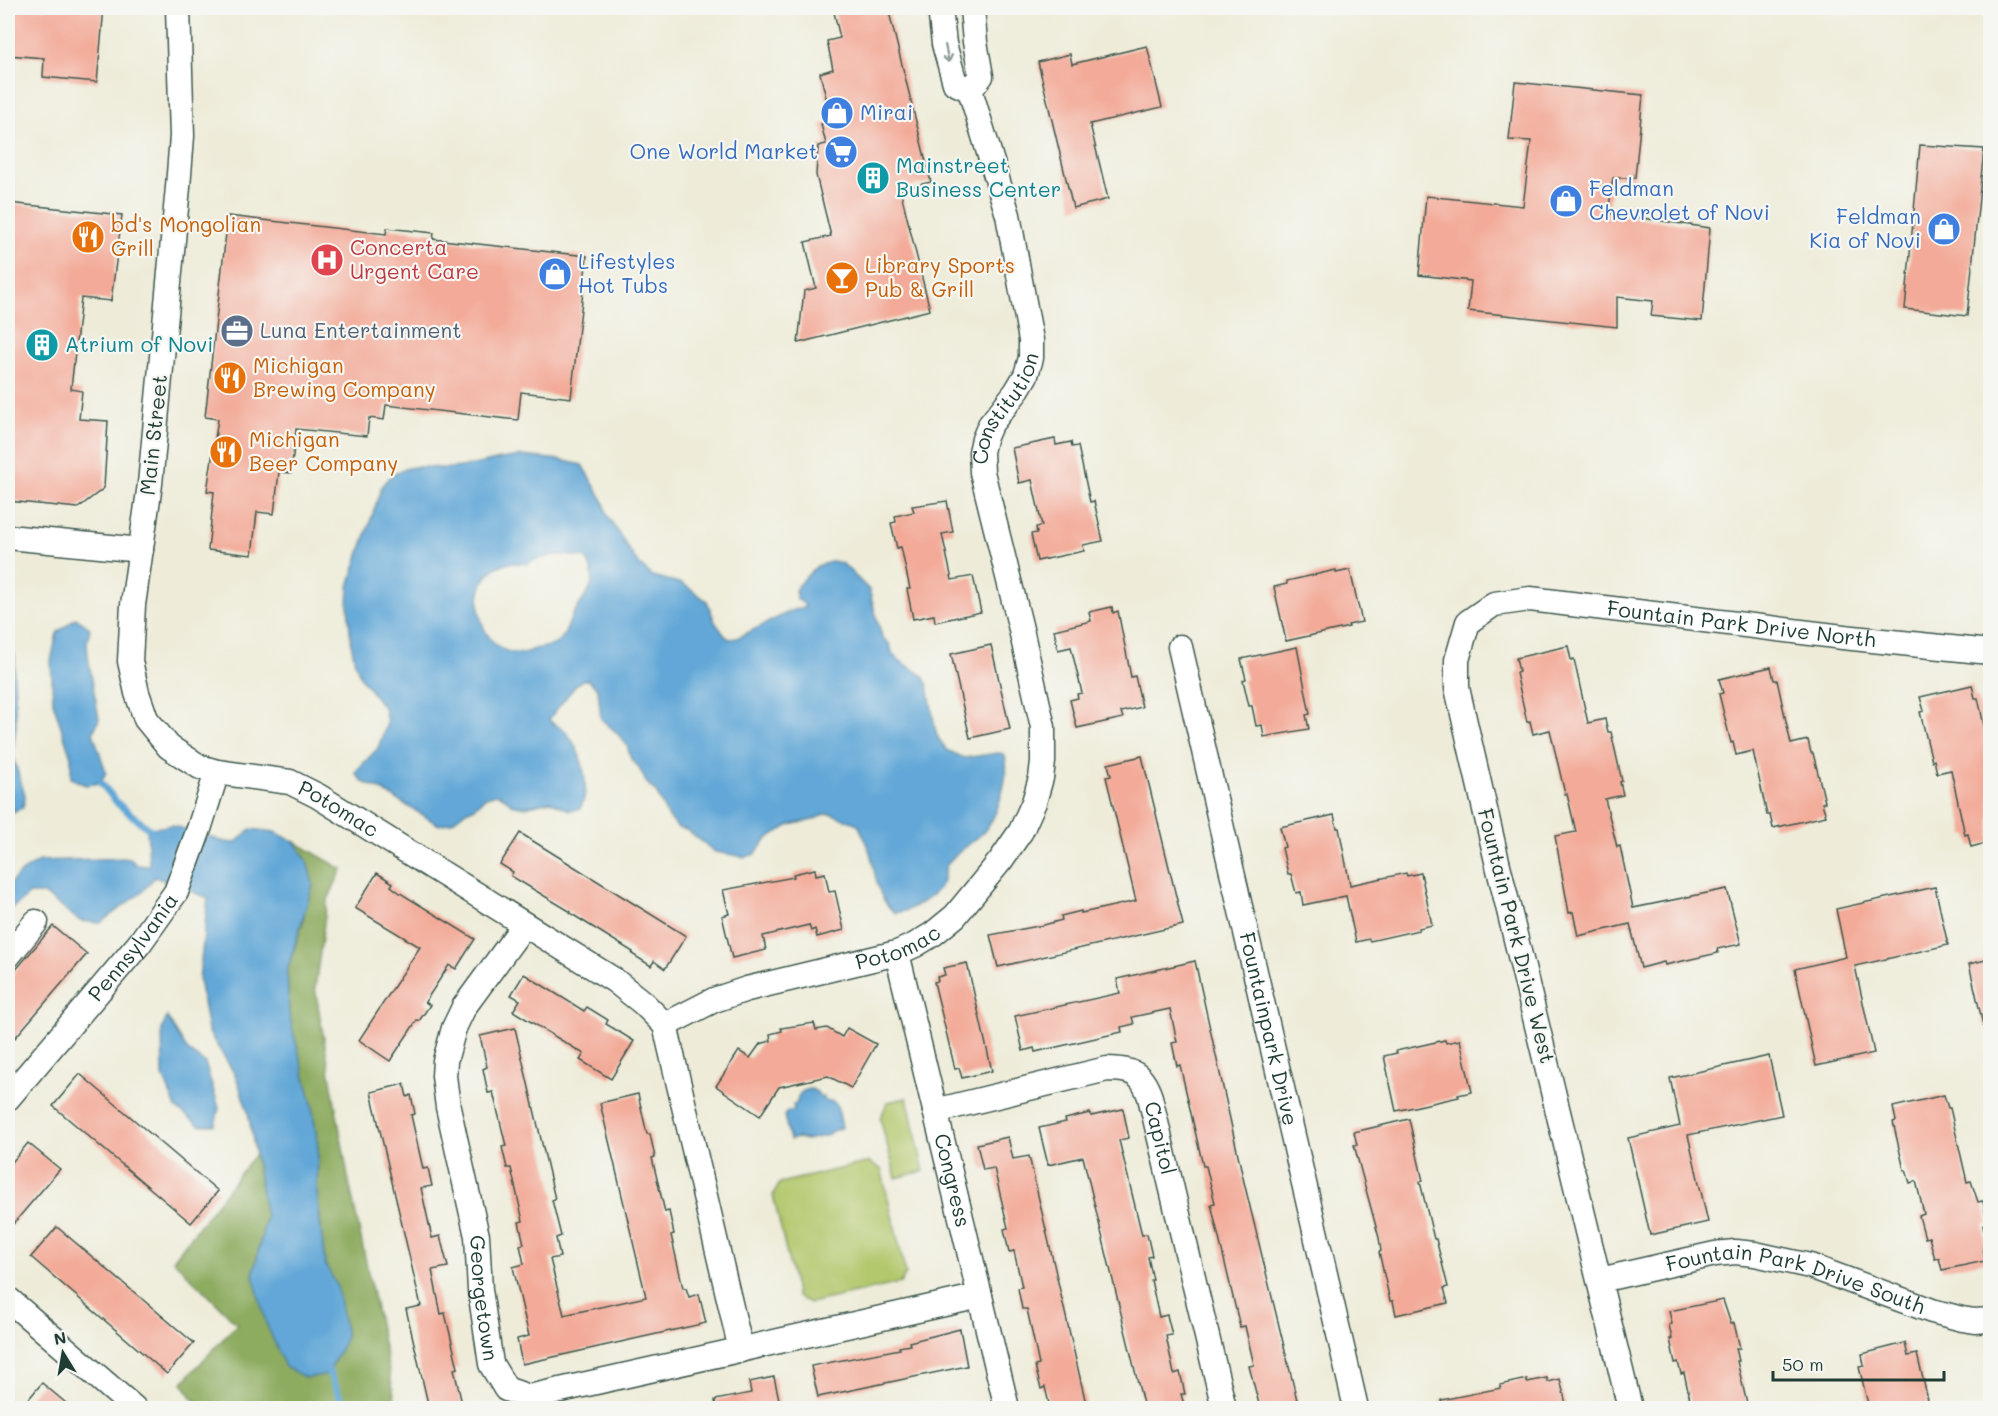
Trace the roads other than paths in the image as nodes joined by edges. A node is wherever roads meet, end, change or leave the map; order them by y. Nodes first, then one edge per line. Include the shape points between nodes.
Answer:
1 (178, 8) edge
2 (940, 8) edge
3 (972, 8) edge
4 (970, 90) junction
5 (8, 537) edge
6 (141, 550) junction
7 (1494, 604) joint
8 (1180, 647) dead end
9 (1990, 652) edge
10 (1043, 762) joint
11 (217, 772) junction
12 (36, 922) dead end
13 (524, 925) junction
14 (897, 953) junction
15 (8, 956) edge
16 (665, 1025) junction
17 (8, 1098) edge
18 (935, 1111) junction
19 (1600, 1280) junction
20 (980, 1296) junction
21 (8, 1299) edge
22 (1990, 1320) edge
23 (741, 1350) junction
24 (134, 1408) edge
25 (1007, 1408) edge
26 (1224, 1408) edge
27 (1356, 1408) edge
28 (1630, 1408) edge

1 - 6 street, Main Street via 182,136
2 -> 4 street, Constitution via 944,44 955,83
3 - 4 street via 981,76
4 - 10 street, Constitution via 1008,215 1031,340 1026,375 990,425 981,452 982,472 1043,727
5 - 6 street
6 - 11 street, Potomac via 130,661 146,720 169,747 200,767
7 - 9 street, Fountain Park Drive North via 1530,599
7 - 19 street, Fountain Park Drive West via 1468,622 1457,660 1457,688
8 - 27 street, Fountainpark Drive
10 - 14 street, Potomac via 1035,802 1001,860 955,916 933,934
11 - 13 street, Potomac via 290,782
11 - 17 street, Pennsylvania via 176,892 139,944
12 - 15 street
13 - 16 street, Potomac via 614,981
13 - 23 street, Georgetown via 464,1007 445,1061 448,1107 477,1236 491,1364 506,1389 529,1397
14 - 16 street, Potomac via 747,989 714,1000
14 - 18 street, Congress
16 - 23 street
18 - 20 street, Congress
18 - 26 street, Capitol via 1107,1070 1123,1069 1145,1082
19 - 22 street, Fountain Park Drive South via 1715,1254 1745,1253 1810,1266 1932,1311 1962,1319
19 - 28 street
20 - 23 street, Georgetown
20 - 25 street, Congress
21 - 24 street

